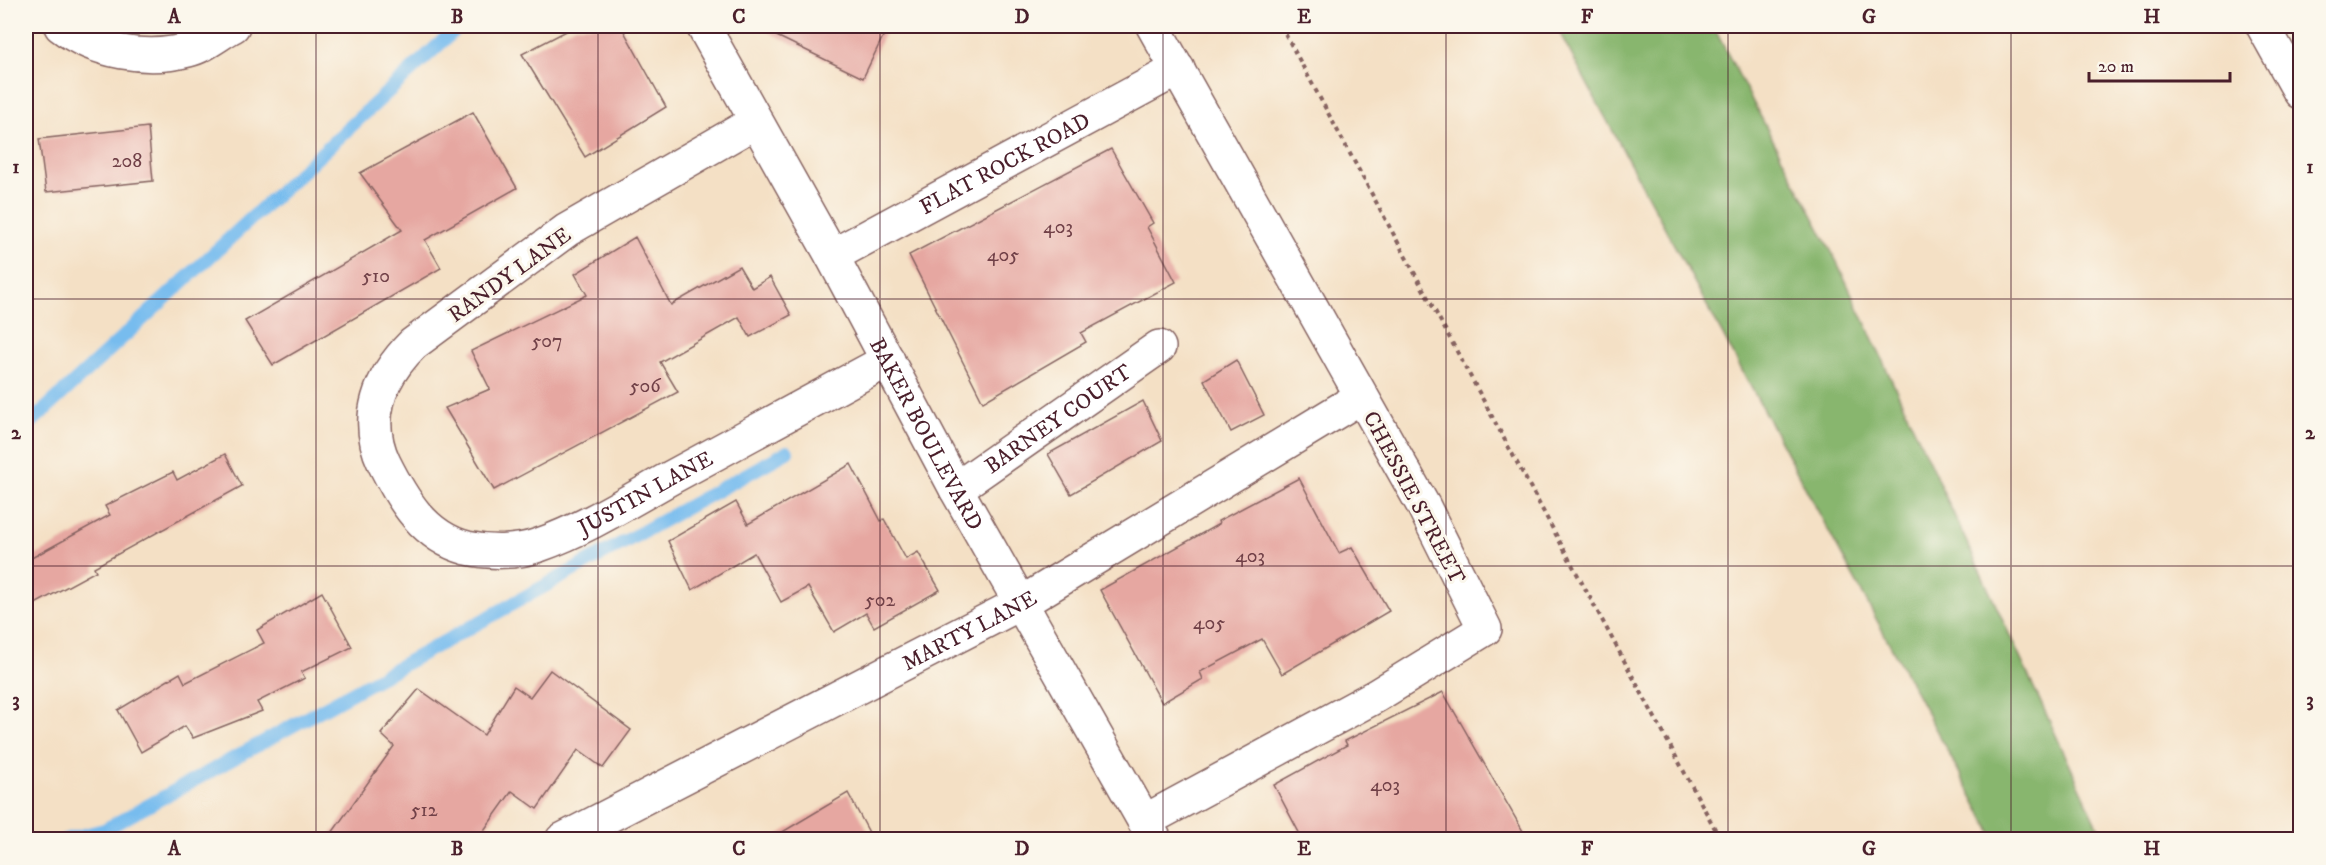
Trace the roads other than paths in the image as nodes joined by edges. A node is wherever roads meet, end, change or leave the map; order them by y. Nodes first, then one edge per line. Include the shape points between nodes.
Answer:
1 (61, 26) edge
2 (232, 26) edge
3 (1153, 26) edge
4 (2263, 26) edge
5 (711, 29) edge
6 (1178, 69) junction
7 (2301, 92) edge
8 (755, 122) junction
9 (832, 256) junction
10 (1159, 346) dead end
11 (888, 360) junction
12 (1361, 397) junction
13 (956, 489) junction
14 (400, 496) joint
15 (1023, 602) junction
16 (1150, 830) edge
17 (562, 840) edge

1 - 2 street via 110,50 141,55 190,50
3 - 6 street, CHESSIE STREET
4 - 7 street
5 - 8 street, BAKER BOULEVARD
6 - 9 street, FLAT ROCK ROAD
6 - 12 street, CHESSIE STREET
8 - 9 street, BAKER BOULEVARD
8 - 14 street, RANDY LANE via 567,230 413,344 392,365 379,391 375,419 381,455
9 - 11 street, BAKER BOULEVARD
10 - 13 street, BARNEY COURT
11 - 13 street, BAKER BOULEVARD
11 - 14 street, JUSTIN LANE via 600,517 537,546 502,552 466,547 433,531
12 - 15 street, MARTY LANE
12 - 16 street, CHESSIE STREET via 1423,505 1485,629
13 - 15 street, BAKER BOULEVARD
15 - 16 street, BAKER BOULEVARD
15 - 17 street, MARTY LANE

